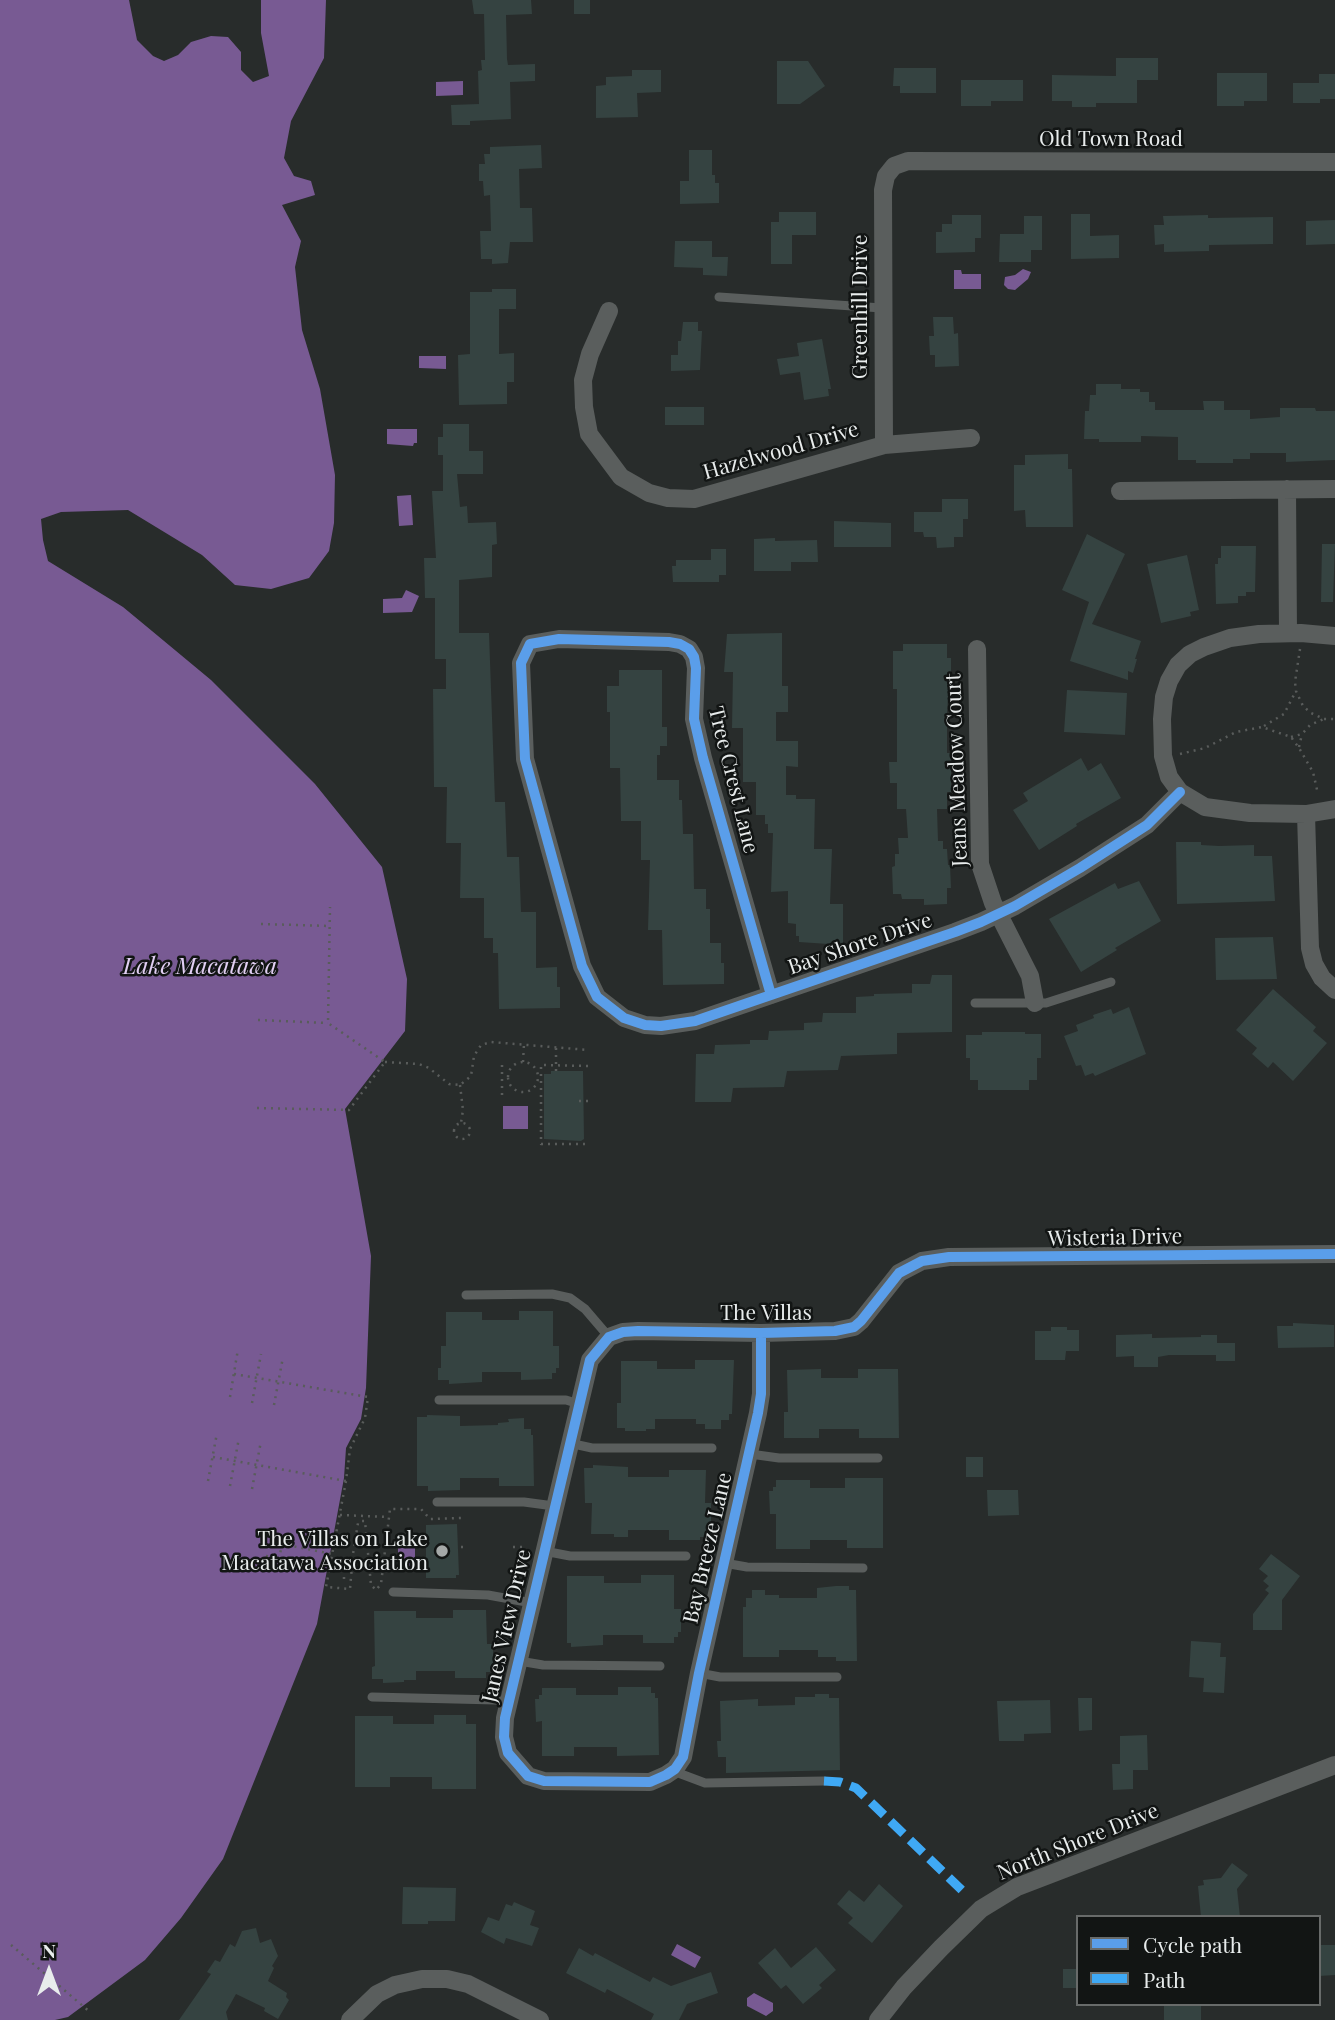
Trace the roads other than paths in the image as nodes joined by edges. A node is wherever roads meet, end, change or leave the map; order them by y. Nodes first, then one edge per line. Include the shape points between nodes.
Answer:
1 (1335, 162) edge
2 (890, 170) joint
3 (719, 297) dead end
4 (882, 308) junction
5 (609, 311) dead end
6 (971, 438) dead end
7 (884, 445) junction
8 (1287, 489) junction
9 (1335, 489) edge
10 (1120, 491) dead end
11 (1335, 636) edge
12 (1294, 637) junction
13 (530, 643) joint
14 (977, 649) dead end
15 (1180, 792) junction
16 (1320, 808) edge
17 (998, 914) junction
18 (1111, 982) dead end
19 (1335, 990) edge
20 (771, 995) junction
21 (975, 1003) dead end
22 (1035, 1003) junction
23 (1335, 1254) edge
24 (899, 1273) joint
25 (466, 1295) dead end
26 (761, 1333) junction
27 (609, 1337) junction
28 (439, 1400) dead end
29 (579, 1404) junction
30 (569, 1443) junction
31 (712, 1448) dead end
32 (750, 1454) junction
33 (878, 1458) dead end
34 (437, 1502) dead end
35 (554, 1506) junction
36 (538, 1549) junction
37 (686, 1556) dead end
38 (724, 1563) junction
39 (863, 1568) dead end
40 (393, 1592) dead end
41 (532, 1603) junction
42 (519, 1661) junction
43 (660, 1666) dead end
44 (699, 1673) junction
45 (837, 1677) dead end
46 (372, 1697) dead end
47 (508, 1703) junction
48 (1335, 1765) edge
49 (675, 1769) junction
50 (824, 1781) dead end
51 (350, 2020) edge
52 (540, 2020) edge
53 (878, 2020) edge

1 - 2 street, Old Town Road via 908,161
2 - 4 street, Greenhill Drive via 883,190
3 - 4 lane
4 - 7 street, Greenhill Drive
5 - 7 street, Hazelwood Drive via 583,380 589,434 621,477 649,493 694,499
6 - 7 street, Hazelwood Drive
8 - 9 street
8 - 10 street
8 - 12 street
11 - 12 street
12 - 15 street via 1230,638 1190,654 1178,665 1164,697 1162,741 1169,777
13 - 20 street, Tree Crest Lane via 559,639 669,642 689,649 696,668 694,719 703,758
13 - 20 street, Bay Shore Drive via 521,663 526,759 582,966 597,997 624,1018 661,1026 695,1021
14 - 17 street, Jeans Meadow Court via 980,864
15 - 16 street via 1205,807 1250,813
15 - 17 street, Bay Shore Drive via 1147,825
16 - 19 street via 1310,948 1322,978
17 - 20 street, Bay Shore Drive
17 - 22 street, Jeans Meadow Court via 1030,976
18 - 22 lane
21 - 22 lane
23 - 24 street, Wisteria Drive via 949,1257 922,1261
24 - 26 street, The Villas via 854,1327
25 - 27 lane via 552,1294 569,1298
26 - 27 street, The Villas via 638,1331
26 - 32 street, Bay Breeze Lane via 761,1394
27 - 29 street, Janes View Drive via 590,1360
28 - 29 lane via 566,1400
29 - 30 street, Janes View Drive
30 - 31 lane via 592,1448
30 - 35 street, Janes View Drive
32 - 33 lane
32 - 38 street, Bay Breeze Lane
34 - 35 lane
35 - 36 street, Janes View Drive
36 - 37 lane via 570,1556
36 - 41 street, Janes View Drive
38 - 39 lane
38 - 44 street, Bay Breeze Lane
40 - 41 lane via 488,1595
41 - 42 street, Janes View Drive
42 - 43 lane
42 - 47 street, Janes View Drive
44 - 45 lane
44 - 49 street, Bay Breeze Lane via 683,1757
46 - 47 lane
47 - 49 street, Janes View Drive via 504,1737 508,1754 528,1776 544,1782 650,1782
48 - 53 street, North Shore Drive via 1007,1893 981,1909 941,1948
49 - 50 lane via 705,1783
51 - 52 street via 377,1994 422,1979 468,1984

